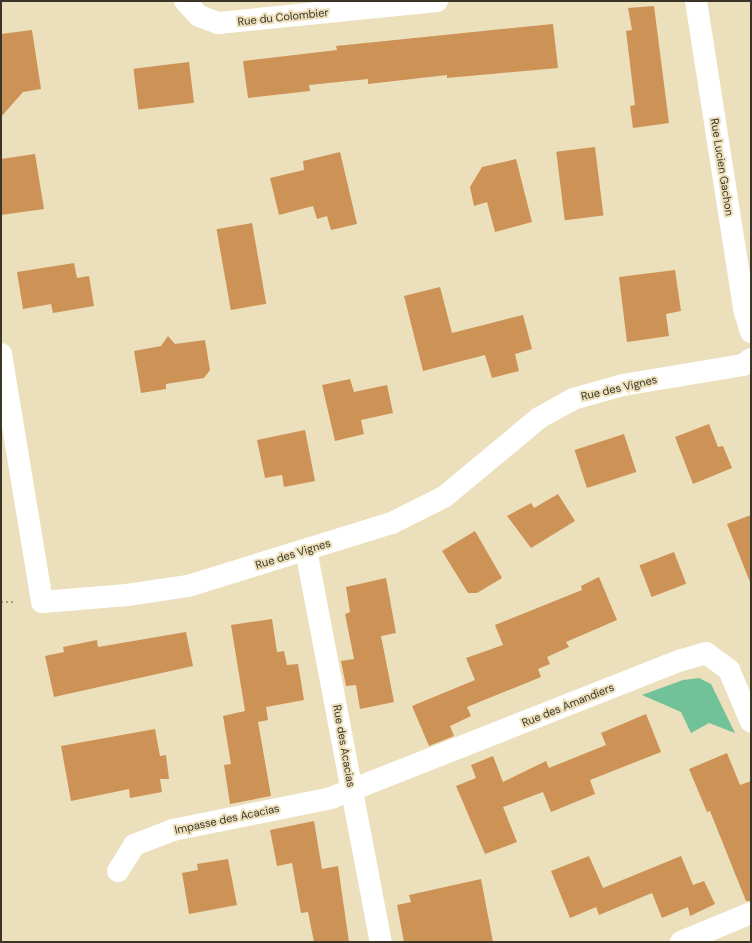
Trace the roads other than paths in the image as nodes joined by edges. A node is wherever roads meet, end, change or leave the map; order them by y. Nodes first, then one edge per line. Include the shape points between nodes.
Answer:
1 (186, 1) edge
2 (437, 1) edge
3 (696, 1) edge
4 (751, 332) edge
5 (1, 354) edge
6 (751, 360) edge
7 (306, 550) junction
8 (751, 722) edge
9 (351, 791) junction
10 (118, 871) dead end
11 (751, 913) edge
12 (380, 942) edge
13 (681, 942) edge

1 - 2 street, Rue du Colombier via 198,16 218,23
3 - 4 street, Rue Lucien Gachon via 744,309
5 - 7 street, Rue des Vignes via 42,602 127,595 188,586
6 - 7 street, Rue des Vignes via 743,365 623,385 573,399 539,418 444,497 427,508 392,523
7 - 9 street, Rue des Acacias via 346,749
8 - 9 street, Rue des Amandiers via 729,670 706,653 682,660
9 - 10 street, Impasse des Acacias via 331,798 173,830 134,845
9 - 12 street, Rue des Acacias
11 - 13 street

